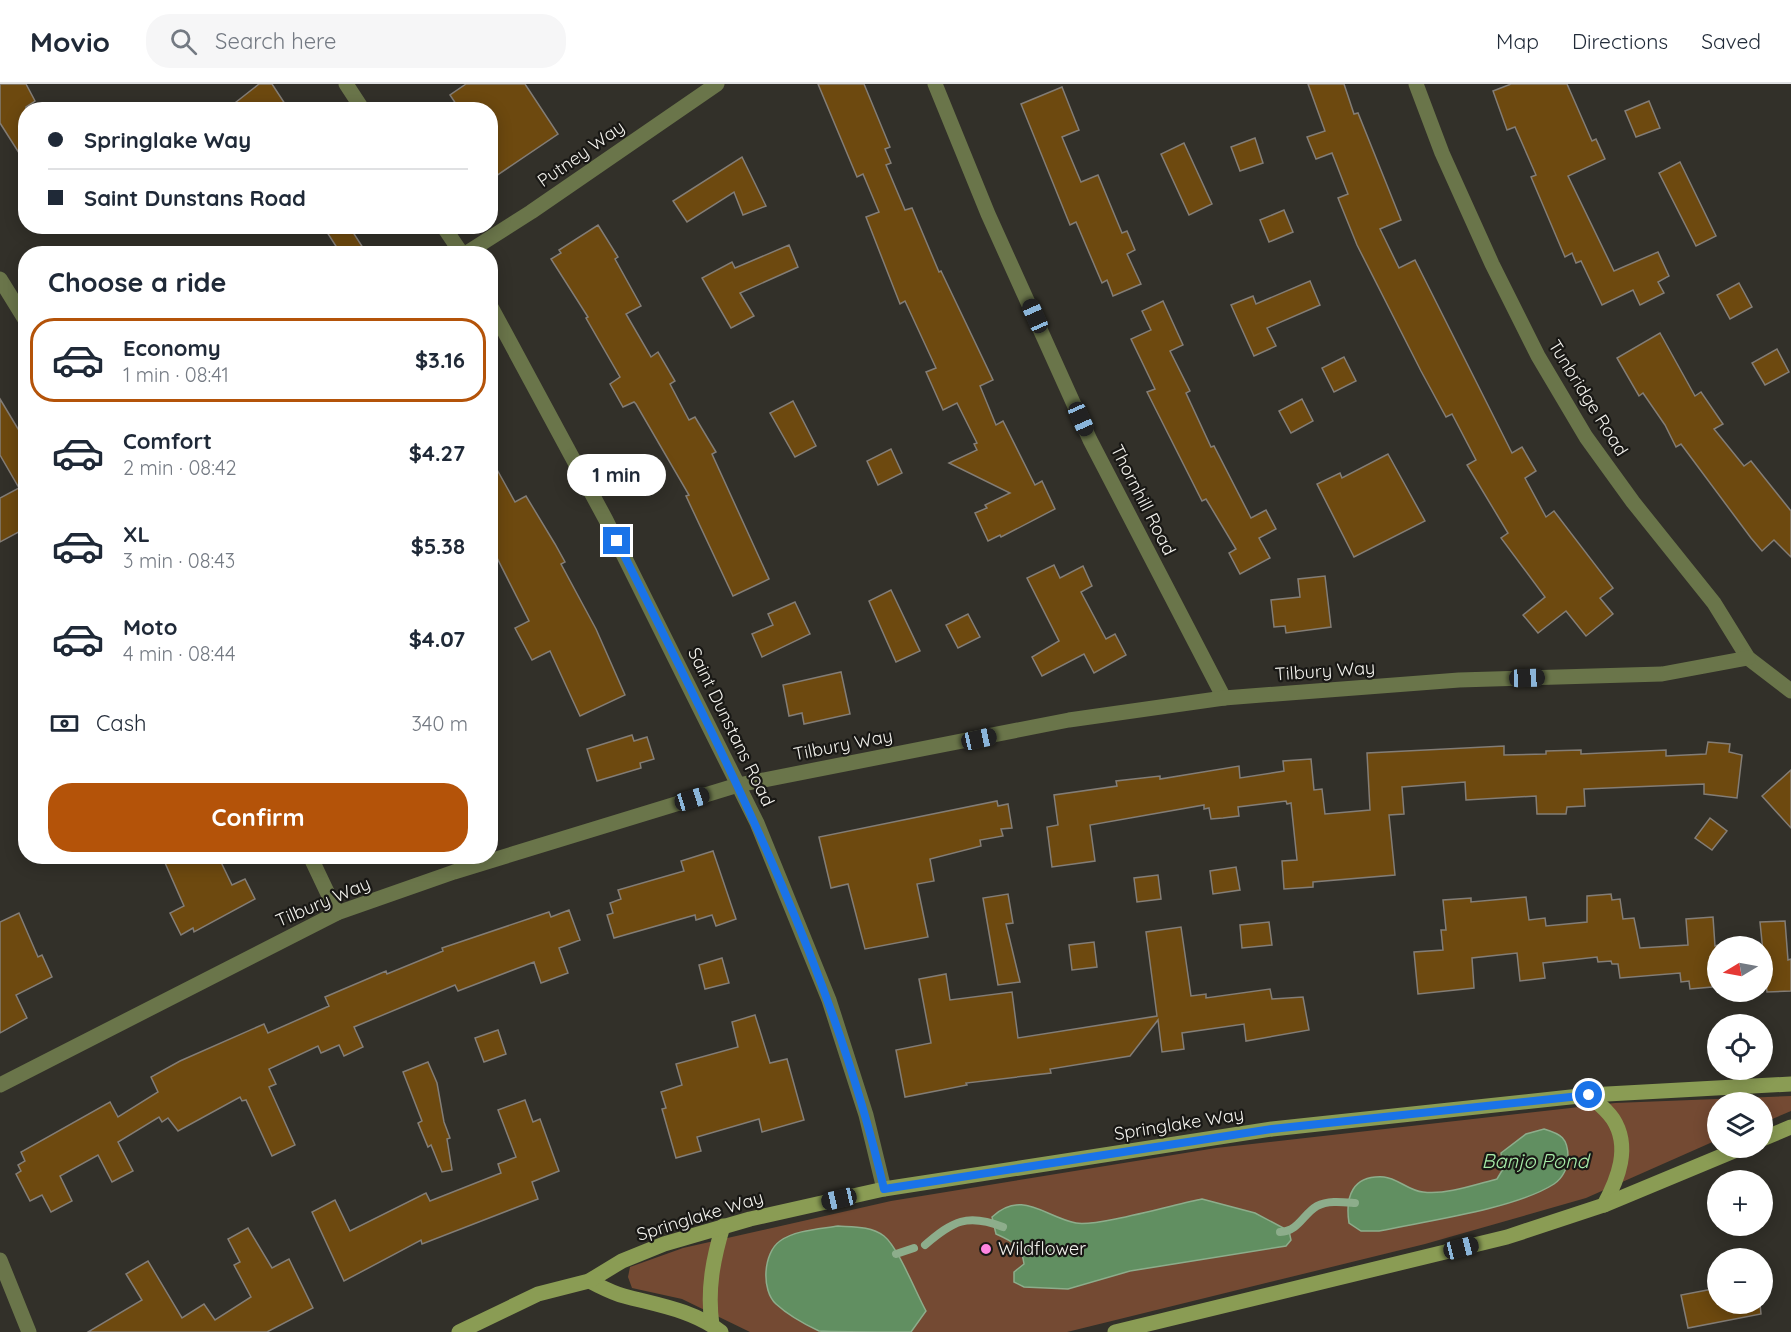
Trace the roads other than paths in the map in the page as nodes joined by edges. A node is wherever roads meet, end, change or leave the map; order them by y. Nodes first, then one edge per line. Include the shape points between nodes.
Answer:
1 (346, 84) edge
2 (717, 84) edge
3 (935, 84) edge
4 (1416, 84) edge
5 (358, 102) edge
6 (498, 232) edge
7 (495, 234) edge
8 (476, 246) edge
9 (0, 279) edge
10 (18, 308) edge
11 (498, 320) edge
12 (1748, 658) junction
13 (1791, 691) edge
14 (1224, 698) junction
15 (738, 785) junction
16 (498, 859) edge
17 (314, 864) edge
18 (480, 864) edge
19 (337, 913) junction
20 (1791, 1084) edge
21 (0, 1085) edge
22 (1589, 1095) junction
23 (1791, 1127) edge
24 (1773, 1134) edge
25 (1717, 1158) edge
26 (884, 1189) junction
27 (1604, 1205) junction
28 (723, 1226) junction
29 (0, 1260) edge
30 (589, 1281) junction
31 (717, 1328) edge
32 (29, 1332) edge
33 (459, 1332) edge
34 (1115, 1332) edge

1 - 5 street
2 - 6 street, Putney Way
3 - 14 street, Thornhill Road via 988,214 1090,440
4 - 12 street, Tunbridge Road via 1442,153 1538,356 1586,436 1714,603
7 - 8 street, Putney Way
9 - 10 street
11 - 15 street, Saint Dunstans Road via 606,520
12 - 13 street, Tunbridge Road
12 - 14 street, Tilbury Way via 1662,674 1459,680
14 - 15 street, Tilbury Way via 1069,720
15 - 16 street, Tilbury Way
15 - 26 street, Saint Dunstans Road via 829,1000 866,1115
17 - 19 street
18 - 19 street, Tilbury Way
19 - 21 street, Tilbury Way
20 - 22 street, Springlake Way
22 - 26 street, Springlake Way via 1272,1129
22 - 27 street via 1612,1118 1622,1155 1619,1177
23 - 24 street
25 - 27 street
26 - 28 street, Springlake Way
27 - 34 street via 1507,1237
28 - 30 street, Springlake Way via 622,1261
28 - 31 street via 711,1274 709,1302
29 - 32 street
30 - 31 street via 622,1296 662,1304
30 - 33 street, Springlake Way via 538,1294

